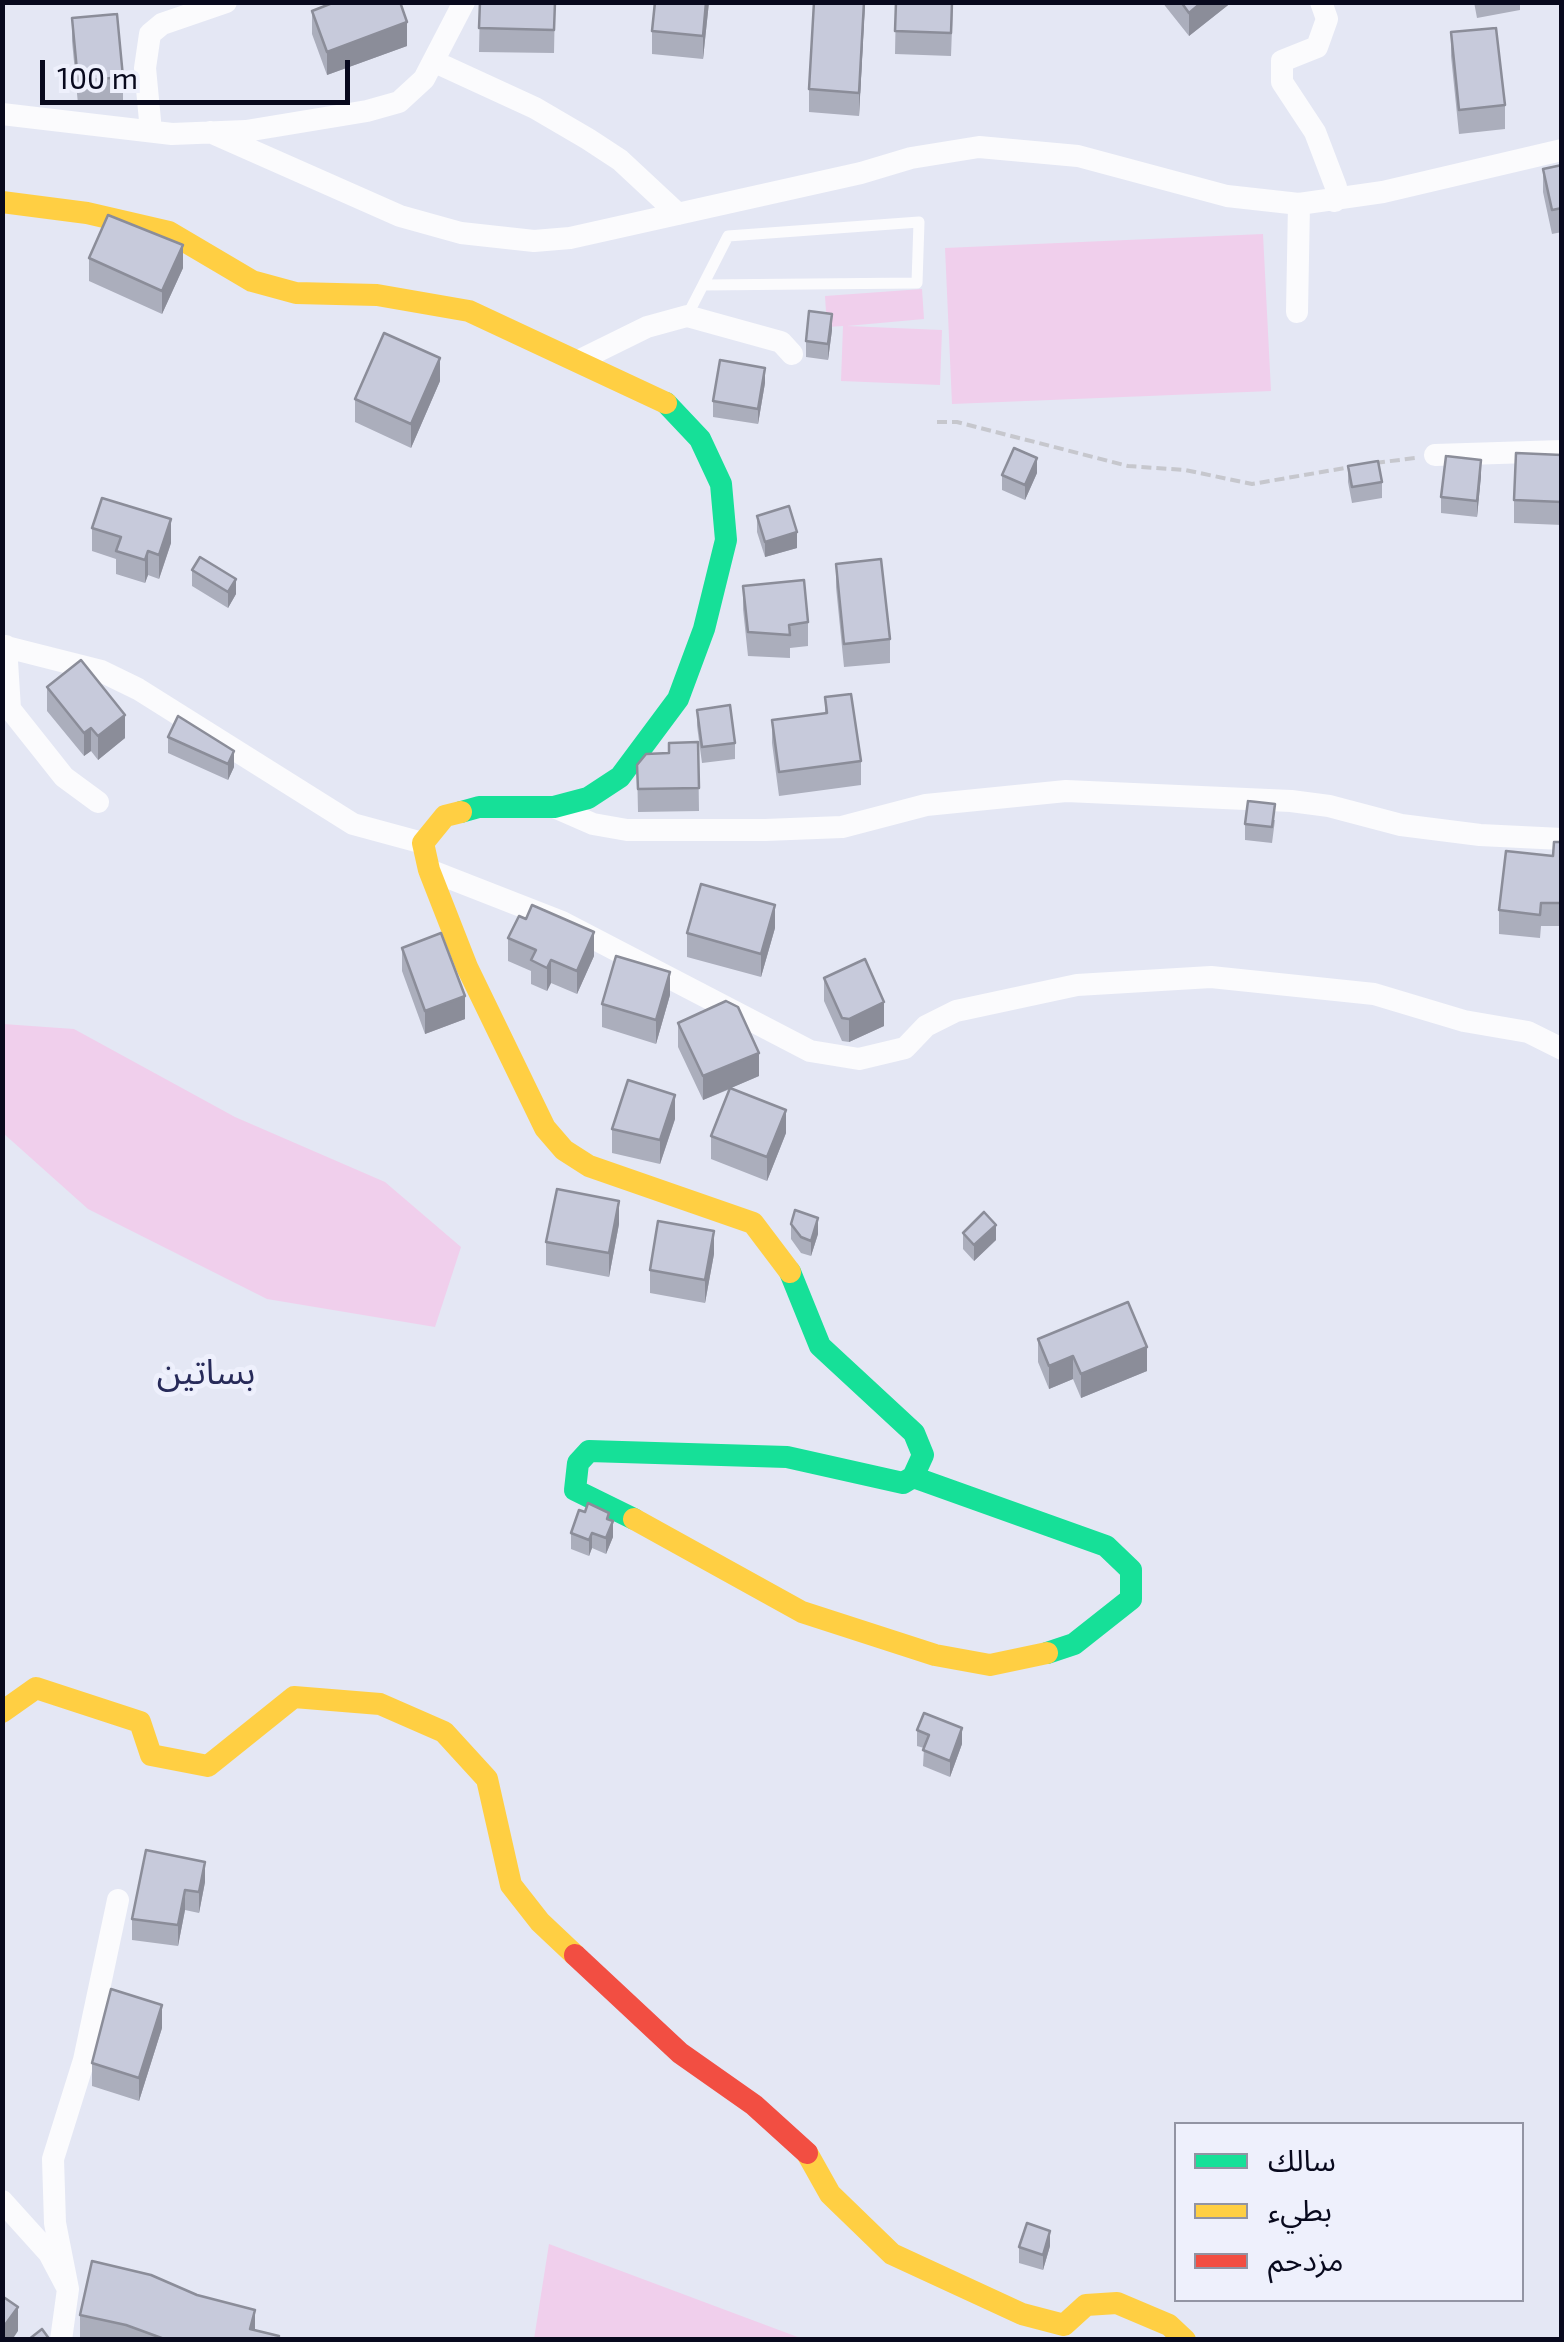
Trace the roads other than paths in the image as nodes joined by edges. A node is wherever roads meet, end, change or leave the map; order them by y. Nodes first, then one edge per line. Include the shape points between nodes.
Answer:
1 (226, 2) edge
2 (464, 2) edge
3 (1320, 2) edge
4 (435, 62) junction
5 (2, 114) edge
6 (151, 131) junction
7 (210, 132) junction
8 (1562, 150) edge
9 (2, 202) edge
10 (1336, 202) junction
11 (1299, 204) junction
12 (678, 214) junction
13 (704, 284) junction
14 (1297, 312) dead end
15 (687, 316) junction
16 (792, 354) dead end
17 (580, 360) junction
18 (1562, 451) edge
19 (1435, 455) road end
20 (4, 646) edge
21 (98, 802) dead end
22 (554, 807) junction
23 (1562, 839) edge
24 (423, 843) junction
25 (428, 870) junction
26 (1562, 1049) edge
27 (912, 1477) junction
28 (2, 1712) edge
29 (118, 1900) dead end
30 (2, 2201) edge
31 (68, 2290) junction
32 (61, 2340) edge
33 (1185, 2340) edge

1 - 6 street via 150,34 145,68
2 - 4 street
3 - 10 street via 1327,20 1317,47 1282,61 1282,82 1315,132
4 - 7 street via 399,102 282,126
4 - 12 street via 588,138
5 - 6 street
6 - 7 street
7 - 12 street via 400,216 461,234 552,240
8 - 10 street
9 - 17 street via 169,232 252,281 296,293 377,295 469,311
10 - 11 street
11 - 12 street via 1227,196 1048,150 979,147
11 - 14 street
13 - 13 lane via 728,236 920,222 917,283
13 - 15 lane
15 - 16 street via 781,342
15 - 17 street via 647,327
17 - 22 street via 633,384 686,420 721,484 727,522 704,629 670,712 620,777 588,798
18 - 19 street
20 - 21 street via 10,709 64,777
20 - 24 street via 101,671 353,824
22 - 23 street via 627,830 765,830 842,827 926,805 1066,791 1291,801 1401,825
22 - 24 street via 458,812 433,827
24 - 25 street
25 - 26 street via 562,922 810,1051 859,1059 904,1048 926,1026 956,1012 1077,984 1211,977 1374,994 1528,1032
25 - 27 street via 545,1128 589,1166 753,1223 789,1270 820,1346 914,1434 923,1456
27 - 27 street via 892,1482 787,1457 620,1449 589,1452 573,1477 584,1498 670,1536 802,1612 935,1655 990,1664 1033,1658 1074,1644 1131,1598 1131,1570 1106,1546
28 - 33 street via 36,1688 140,1722 151,1756 208,1766 294,1697 380,1704 444,1732 488,1779 511,1886 540,1922 680,2053 754,2104 807,2153 830,2194 892,2254 1022,2314 1064,2325 1086,2305 1116,2303
29 - 31 street via 84,2060 53,2159 55,2223
30 - 31 street via 48,2254
31 - 32 street

